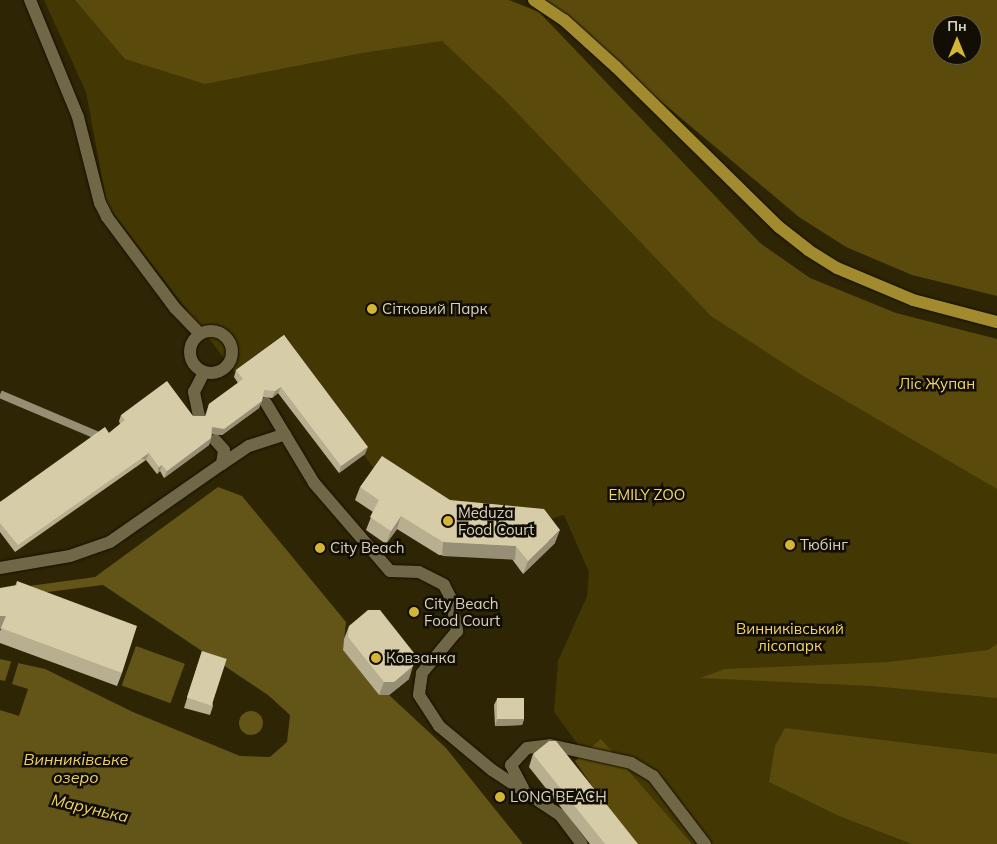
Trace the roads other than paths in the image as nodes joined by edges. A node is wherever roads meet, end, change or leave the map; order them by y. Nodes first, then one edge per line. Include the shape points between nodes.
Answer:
1 (30, 0) edge
2 (534, 0) edge
3 (997, 322) edge
4 (200, 334) junction
5 (204, 372) junction
6 (266, 403) dead end
7 (199, 416) edge
8 (285, 434) junction
9 (216, 440) dead end
10 (222, 464) junction
11 (0, 568) edge
12 (524, 791) junction
13 (582, 844) edge
14 (705, 844) edge

1 - 4 street via 78,117 100,204 175,308
2 - 3 main road via 564,20 616,67 779,227 808,250 837,268 913,300
4 - 5 street via 190,352 194,364
4 - 5 street via 211,332 223,336 231,352 222,369
5 - 7 street via 194,392
6 - 8 street
8 - 10 street via 249,446
8 - 12 street via 314,483 390,571 420,572 444,585 451,599 457,631 422,673 420,695 439,726
9 - 10 street via 224,450
10 - 11 street via 110,542 70,556
12 - 13 street via 560,815
12 - 14 street via 511,765 527,748 550,745 631,763 653,776

